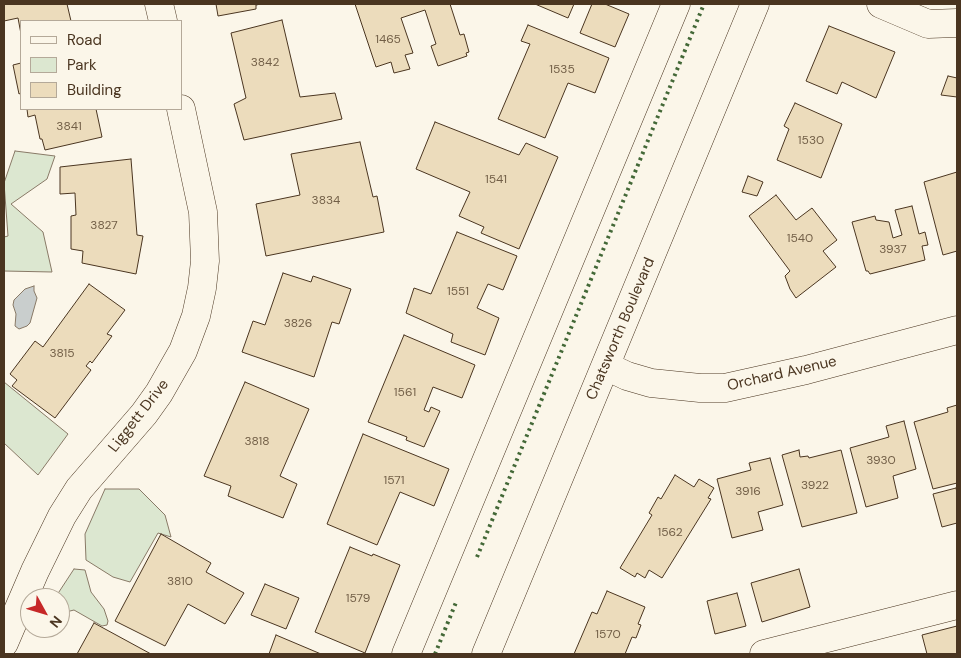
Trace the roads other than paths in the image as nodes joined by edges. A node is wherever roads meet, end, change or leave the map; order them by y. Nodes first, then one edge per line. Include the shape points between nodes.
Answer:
1 (159, 4) edge
2 (676, 4) edge
3 (755, 4) edge
4 (881, 4) edge
5 (163, 20) edge
6 (957, 23) edge
7 (181, 110) edge
8 (957, 330) edge
9 (606, 366) junction
10 (957, 605) edge
11 (4, 643) edge
12 (406, 654) edge
13 (486, 654) edge
14 (764, 654) edge

1 - 5 street
2 - 12 street
3 - 9 street, Chatsworth Boulevard
4 - 6 street via 928,24
7 - 11 street, Liggett Drive via 203,212 205,262 196,316 183,351 159,393 79,489 62,516
8 - 9 street, Orchard Avenue via 725,388 651,383
9 - 13 street, Chatsworth Boulevard
10 - 14 street

